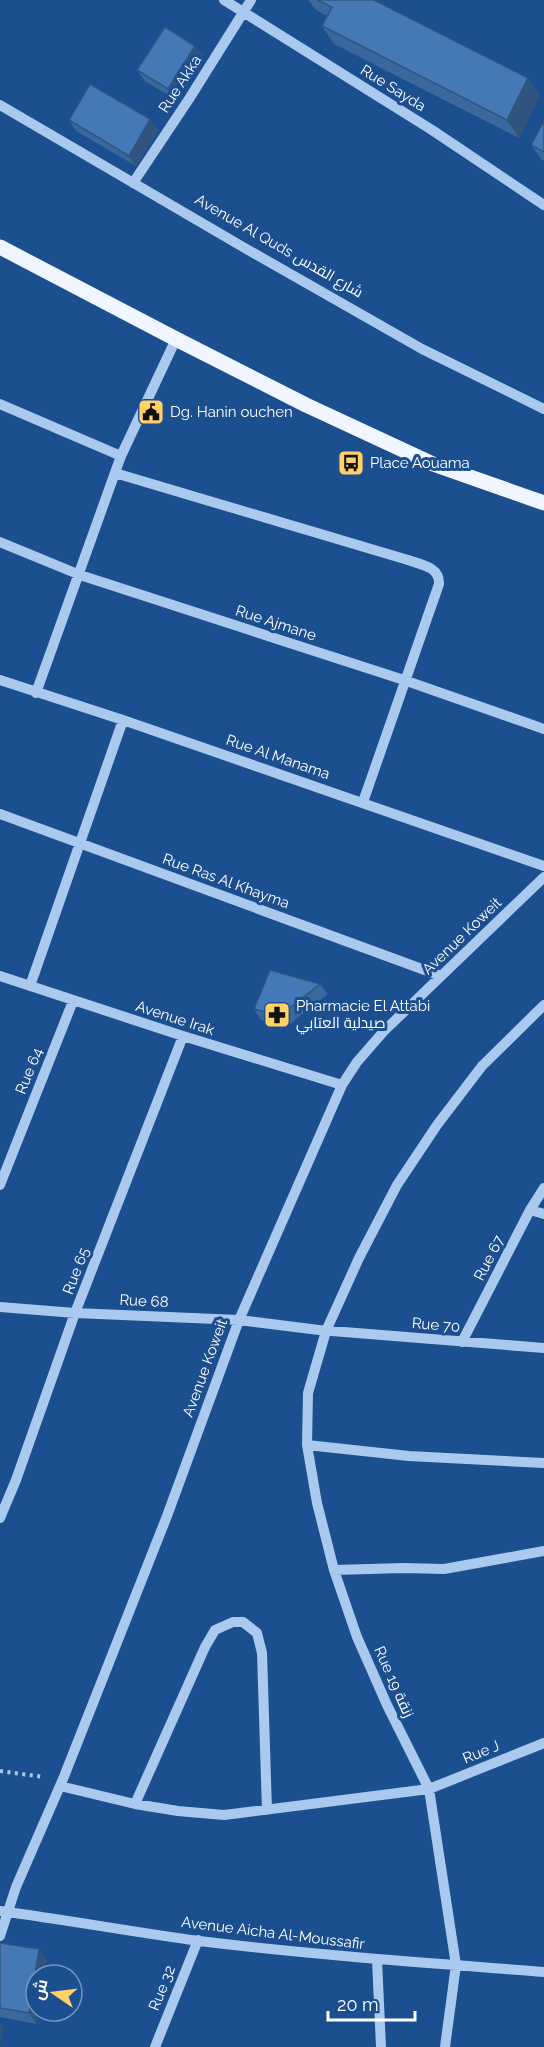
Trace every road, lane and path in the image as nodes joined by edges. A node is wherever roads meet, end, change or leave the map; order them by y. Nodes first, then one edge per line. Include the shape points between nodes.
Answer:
1 (224, 0) edge
2 (251, 0) edge
3 (244, 12) junction
4 (0, 105) edge
5 (133, 183) junction
6 (544, 205) edge
7 (0, 247) edge
8 (176, 339) junction
9 (0, 404) edge
10 (544, 409) edge
11 (121, 456) junction
12 (115, 473) junction
13 (544, 503) edge
14 (0, 542) edge
15 (80, 575) junction
16 (0, 680) edge
17 (404, 680) junction
18 (36, 693) junction
19 (123, 720) junction
20 (544, 729) edge
21 (363, 802) junction
22 (0, 814) edge
23 (81, 843) junction
24 (544, 866) edge
25 (544, 877) edge
26 (0, 976) edge
27 (441, 976) junction
28 (30, 986) junction
29 (73, 1001) junction
30 (544, 1005) edge
31 (183, 1036) junction
32 (342, 1085) junction
33 (0, 1185) edge
34 (544, 1188) edge
35 (530, 1210) junction
36 (544, 1214) edge
37 (0, 1307) edge
38 (75, 1313) junction
39 (239, 1320) junction
40 (286, 1326) joint
41 (322, 1331) junction
42 (462, 1342) junction
43 (544, 1348) edge
44 (307, 1444) junction
45 (544, 1463) edge
46 (0, 1518) edge
47 (544, 1551) edge
48 (334, 1570) junction
49 (544, 1743) edge
50 (0, 1771) edge
51 (61, 1783) junction
52 (429, 1789) junction
53 (135, 1804) junction
54 (267, 1810) junction
55 (3, 1912) edge
56 (0, 1936) edge
57 (198, 1940) junction
58 (377, 1960) junction
59 (456, 1965) junction
60 (544, 1972) edge
61 (155, 2047) edge
62 (381, 2047) edge
63 (445, 2047) edge

1 - 3 street, Rue Sayda
2 - 3 street, Rue Akka
3 - 5 street, Rue Akka
3 - 6 street, Rue Sayda
4 - 5 street, Avenue Al Quds شارع القدس
5 - 10 street, Avenue Al Quds شارع القدس via 422,349
7 - 8 main road
8 - 11 street
8 - 13 main road via 434,464
9 - 11 street
11 - 12 street
12 - 15 street
12 - 17 street via 408,560 436,572 439,584
14 - 15 street, Rue Ajmane
15 - 17 street, Rue Ajmane
15 - 18 street
16 - 18 street, Rue Al Manama
17 - 20 street, Rue Ajmane
17 - 21 street
18 - 19 street, Rue Al Manama
19 - 21 street, Rue Al Manama
19 - 23 street
21 - 24 street, Rue Al Manama
22 - 23 street, Rue Ras Al Khayma
23 - 27 street, Rue Ras Al Khayma
23 - 28 street
25 - 27 street, Avenue Koweit
26 - 28 street, Avenue Irak
27 - 32 street, Avenue Koweit via 384,1031
28 - 29 street, Avenue Irak
29 - 31 street, Avenue Irak
29 - 33 street, Rue 64
30 - 41 street, Rue 19 زنقة via 482,1066 437,1125 398,1185
31 - 32 street, Avenue Irak
31 - 38 street, Rue 65
32 - 39 street, Avenue Koweit
34 - 35 street, Rue 67
35 - 36 street
35 - 42 street, Rue 67
37 - 38 street, Rue 68
38 - 39 street, Rue 68
38 - 46 street, Rue 65
39 - 40 street, Rue 68
39 - 51 street, Avenue Koweit
40 - 41 street, Rue 70
41 - 42 street, Rue 70
41 - 44 street, Rue 19 زنقة via 308,1392
42 - 43 street, Rue 70
44 - 45 street via 409,1456
44 - 48 street, Rue 19 زنقة
47 - 48 street via 444,1569
48 - 52 street, Rue 19 زنقة via 387,1705
49 - 52 street, Rue J
50 - 51 path
51 - 53 street, Rue J
51 - 55 street, Avenue Koweit
52 - 54 street, Rue J
52 - 59 street, Rue 19 زنقة
53 - 54 street, Rue J via 224,1815
53 - 54 street via 205,1647 215,1630 233,1622 243,1623 257,1633 262,1653
55 - 56 street, Avenue Koweit
55 - 57 street, Avenue Aicha Al-Moussafir
57 - 58 street, Avenue Aicha Al-Moussafir
57 - 61 street, Rue 32
58 - 59 street, Avenue Aicha Al-Moussafir
58 - 62 street
59 - 60 street, Avenue Aicha Al-Moussafir
59 - 63 street, Rue 19 زنقة

